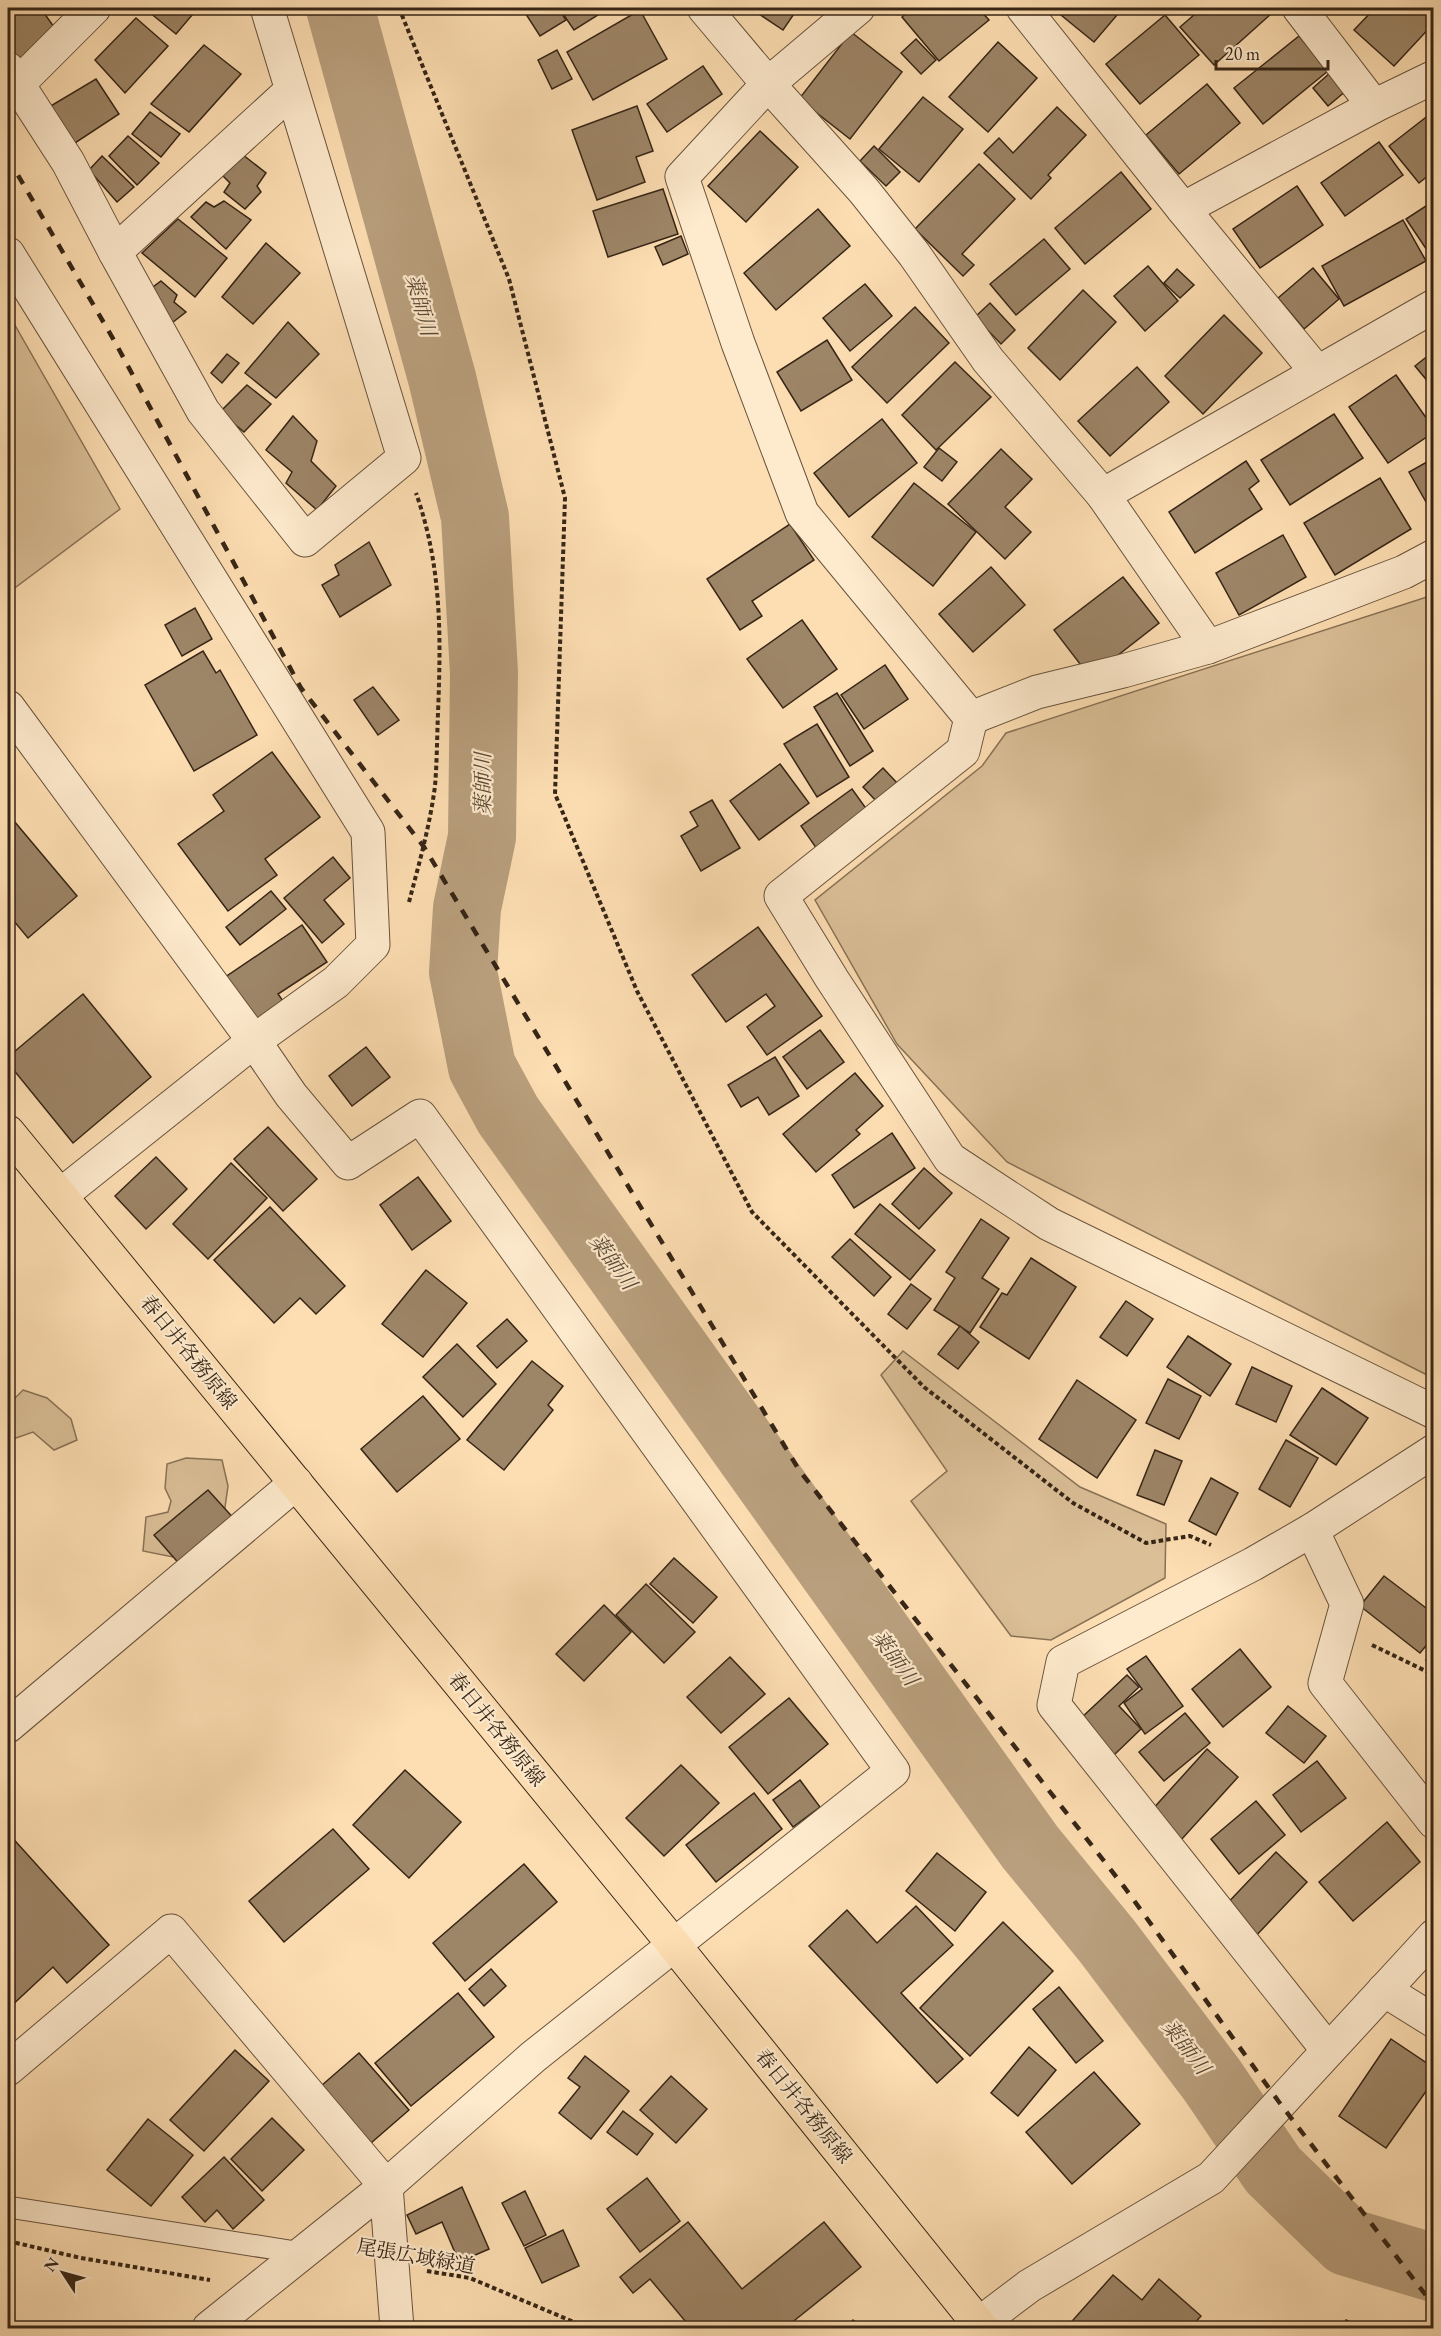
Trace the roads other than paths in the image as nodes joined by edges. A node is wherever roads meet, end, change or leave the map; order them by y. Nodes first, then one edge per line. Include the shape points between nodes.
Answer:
1 (94, 8) edge
2 (267, 8) edge
3 (704, 8) edge
4 (858, 8) edge
5 (1023, 8) edge
6 (1299, 8) edge
7 (1434, 77) edge
8 (12, 78) edge
9 (768, 84) junction
10 (292, 90) junction
11 (1374, 106) junction
12 (1183, 209) junction
13 (115, 252) junction
14 (8, 254) edge
15 (1434, 306) edge
16 (1317, 372) junction
17 (1103, 495) junction
18 (1434, 556) edge
19 (1208, 647) junction
20 (8, 707) edge
21 (971, 718) junction
22 (254, 1041) junction
23 (8, 1132) edge
24 (61, 1195) junction
25 (1434, 1412) edge
26 (1434, 1451) edge
27 (296, 1483) junction
28 (1312, 1530) junction
29 (8, 1726) edge
30 (1434, 1822) edge
31 (1434, 1936) edge
32 (675, 1946) junction
33 (1384, 1990) junction
34 (1434, 2021) edge
35 (1327, 2049) junction
36 (8, 2069) edge
37 (386, 2186) junction
38 (8, 2207) edge
39 (302, 2253) junction
40 (981, 2326) edge
41 (209, 2328) edge
42 (397, 2328) edge

1 - 8 street
2 - 10 street
3 - 9 street
4 - 9 street
5 - 12 street
6 - 11 street
7 - 11 street
8 - 13 street via 68,162
9 - 17 street via 864,191 914,254 988,360
9 - 21 street via 682,177 738,343 802,513
10 - 13 street
10 - 13 street via 404,458 304,540 203,411
11 - 12 street
12 - 16 street
14 - 22 street via 368,832 373,945 336,982
15 - 16 street
16 - 17 street
17 - 19 street
18 - 19 street via 1404,572
19 - 21 street via 1037,692
20 - 22 street
21 - 25 street via 963,751 781,896 950,1159 1049,1224
22 - 24 street
22 - 32 street via 291,1095 348,1163 420,1116 893,1771
23 - 24 main road, 春日井各務原線
24 - 27 main road, 春日井各務原線
26 - 28 street
27 - 29 street
27 - 32 main road, 春日井各務原線
28 - 30 street via 1347,1604 1325,1683
28 - 35 street via 1063,1662 1054,1705
31 - 33 street
32 - 37 street via 533,2057
32 - 40 main road, 春日井各務原線
33 - 34 street
33 - 35 street
35 - 40 street via 1211,2178 1029,2286
36 - 37 street via 171,1931
37 - 39 street
37 - 42 street
38 - 39 lane
39 - 41 street

